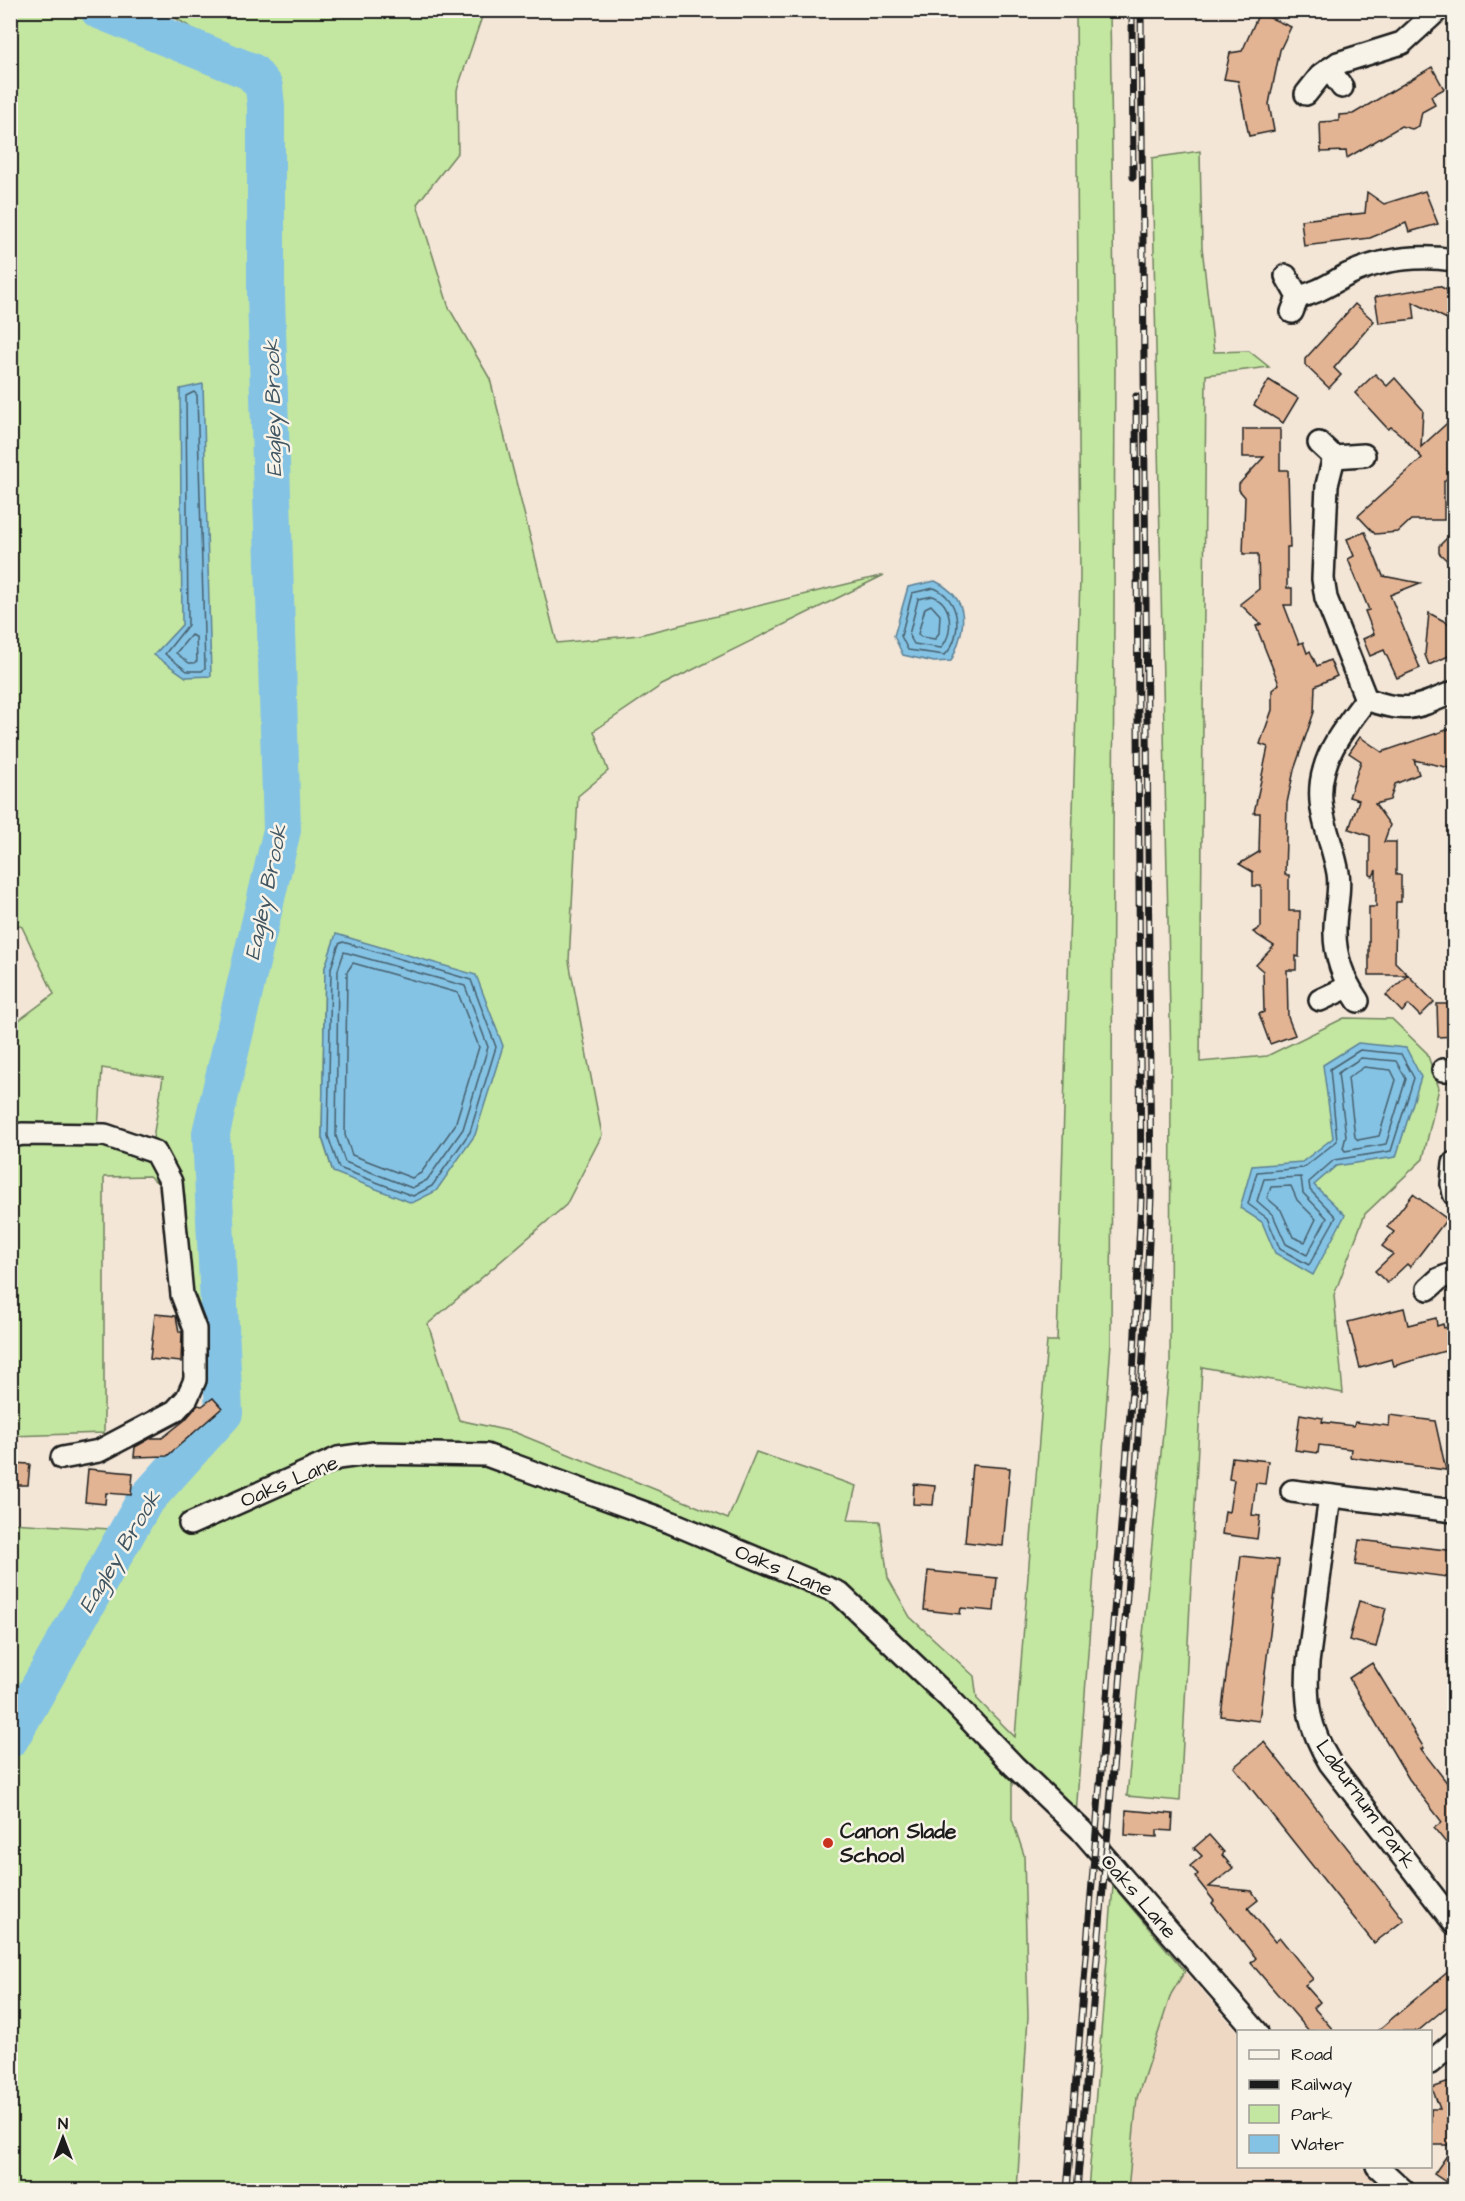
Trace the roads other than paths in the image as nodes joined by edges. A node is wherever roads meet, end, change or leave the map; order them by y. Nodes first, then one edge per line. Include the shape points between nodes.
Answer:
1 (1438, 10) edge
2 (1329, 69) junction
3 (1341, 87) dead end
4 (1306, 94) dead end
5 (1455, 261) edge
6 (1286, 276) dead end
7 (1364, 455) dead end
8 (1455, 692) edge
9 (1366, 699) junction
10 (1320, 1000) dead end
11 (10, 1137) edge
12 (1455, 1163) edge
13 (1455, 1194) edge
14 (1455, 1273) edge
15 (1428, 1289) dead end
16 (62, 1458) dead end
17 (1292, 1491) dead end
18 (1330, 1496) junction
19 (1455, 1511) edge
20 (190, 1524) dead end
21 (1455, 1923) edge
22 (1256, 2030) edge
23 (1455, 2042) edge
24 (1432, 2062) edge
25 (1379, 2168) edge
26 (1403, 2190) edge

1 - 2 street via 1402,43
2 - 3 street
2 - 4 street
5 - 6 street via 1392,260 1348,275 1295,305
7 - 9 street via 1326,450 1323,579 1326,598
8 - 9 street via 1406,710
9 - 10 street via 1336,741 1324,770 1320,796 1338,875 1336,946 1353,994
11 - 16 street via 105,1135 155,1152 171,1182 182,1295 195,1329 195,1380 187,1398 175,1411 99,1451
12 - 13 street
14 - 15 street
17 - 18 street
18 - 19 street
18 - 21 street, Laburnum Park via 1308,1663 1309,1717 1316,1740 1330,1763
20 - 22 street, Oaks Lane via 338,1458 374,1453 486,1455 670,1522 839,1593 1081,1830
23 - 24 street
25 - 26 street

